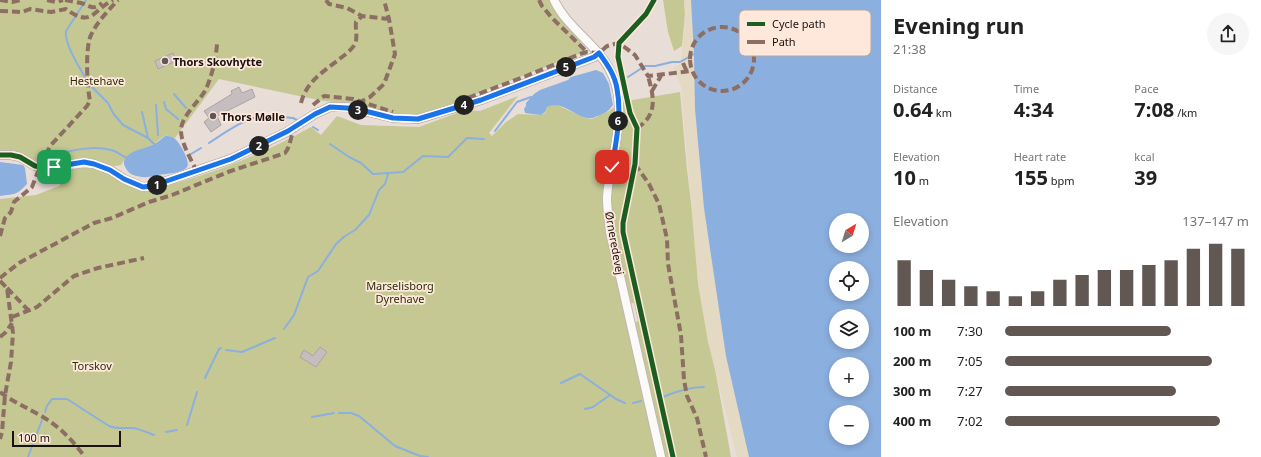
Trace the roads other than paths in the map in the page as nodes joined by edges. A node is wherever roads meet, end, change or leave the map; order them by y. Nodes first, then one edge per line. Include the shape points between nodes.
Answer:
1 (554, 0) edge
2 (599, 53) junction
3 (0, 155) edge
4 (661, 457) edge

1 - 2 street, Ørneredevej via 558,10
2 - 3 street via 481,100 418,119 393,118 330,107 231,159 152,186 143,187 94,164 84,162 41,167 20,157
2 - 4 street, Ørneredevej via 614,78 618,101 618,123 607,198 610,232

